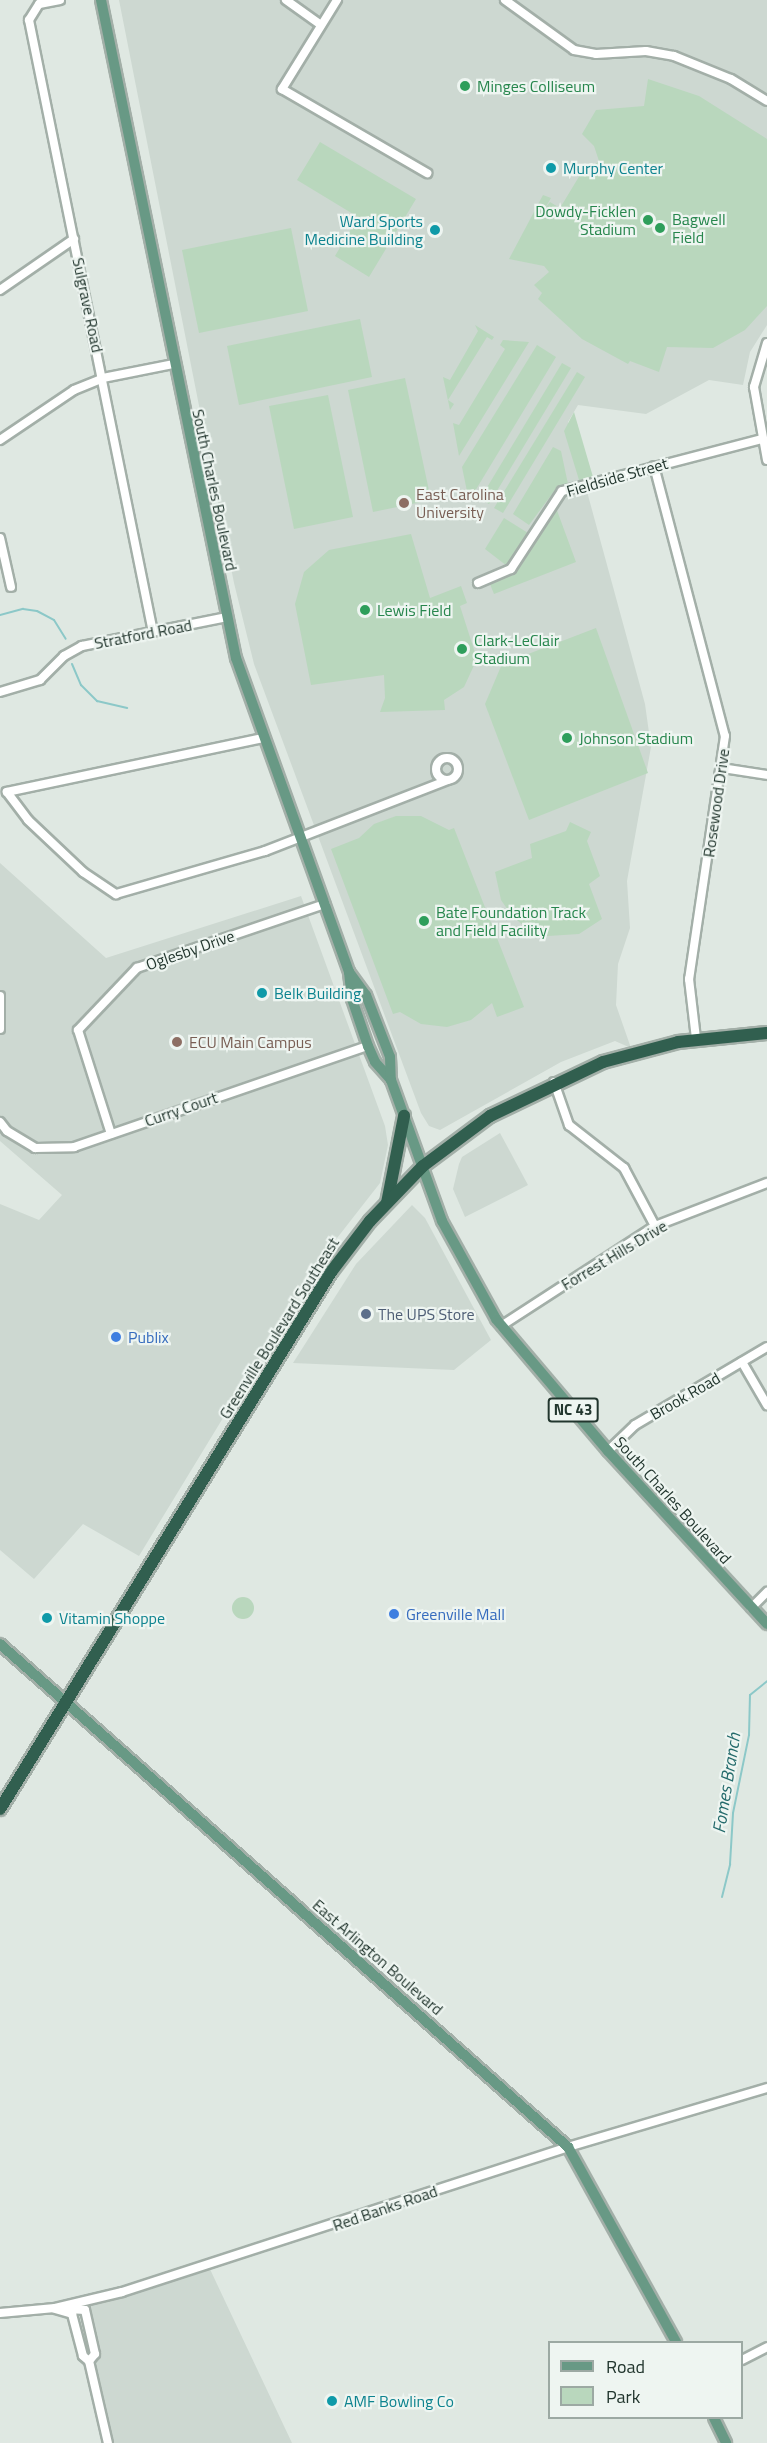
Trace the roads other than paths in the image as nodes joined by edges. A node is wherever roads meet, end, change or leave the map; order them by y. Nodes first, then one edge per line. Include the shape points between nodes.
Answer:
1 (60, 0) edge
2 (101, 0) edge
3 (286, 0) edge
4 (337, 0) edge
5 (505, 0) edge
6 (321, 25) junction
7 (767, 101) edge
8 (427, 173) dead end
9 (74, 239) junction
10 (0, 290) edge
11 (767, 343) edge
12 (173, 364) junction
13 (103, 378) junction
14 (762, 439) junction
15 (0, 440) edge
16 (767, 460) edge
17 (654, 466) junction
18 (0, 538) edge
19 (478, 583) dead end
20 (11, 587) dead end
21 (227, 617) junction
22 (153, 632) junction
23 (0, 692) edge
24 (263, 738) junction
25 (722, 768) junction
26 (436, 770) junction
27 (767, 775) edge
28 (448, 780) junction
29 (424, 787) junction
30 (300, 837) junction
31 (326, 904) junction
32 (349, 972) junction
33 (0, 996) edge
34 (0, 1029) edge
35 (767, 1033) edge
36 (696, 1039) junction
37 (368, 1046) junction
38 (391, 1080) junction
39 (554, 1082) junction
40 (404, 1116) junction
41 (0, 1122) edge
42 (111, 1134) junction
43 (423, 1166) junction
44 (767, 1183) edge
45 (387, 1203) junction
46 (655, 1226) junction
47 (501, 1326) junction
48 (767, 1347) edge
49 (742, 1362) junction
50 (767, 1405) edge
51 (608, 1451) junction
52 (767, 1592) edge
53 (751, 1608) junction
54 (767, 1624) edge
55 (0, 1644) edge
56 (67, 1703) junction
57 (0, 1809) edge
58 (767, 2088) edge
59 (568, 2147) junction
60 (55, 2308) junction
61 (0, 2313) edge
62 (675, 2341) edge
63 (767, 2348) edge
64 (743, 2359) edge
65 (89, 2361) junction
66 (714, 2419) edge
67 (108, 2443) edge
68 (726, 2443) edge

1 - 9 street, Sulgrave Road via 39,4 29,20
2 - 12 main road, South Charles Boulevard
3 - 6 street
4 - 6 street
5 - 7 street via 574,50 596,54 646,51 674,56 731,79
6 - 8 street via 282,89
9 - 10 street
9 - 13 street, Sulgrave Road
11 - 14 street via 754,387
12 - 13 street
12 - 21 main road, South Charles Boulevard
13 - 15 street via 74,390
13 - 22 street, Sulgrave Road
14 - 16 street
14 - 17 street, Fieldside Street
17 - 19 street, Fieldside Street via 562,491 511,569
17 - 25 street, Rosewood Drive via 722,720
18 - 20 street
21 - 22 street, Stratford Road
21 - 24 main road, South Charles Boulevard
22 - 23 street, Stratford Road via 82,646 64,656 40,680
24 - 30 main road, South Charles Boulevard
24 - 30 street via 7,792 28,820 83,872 116,894
25 - 27 street
25 - 36 street, Rosewood Drive via 689,979
26 - 28 street via 438,776
26 - 28 street via 441,759 454,760 458,770
26 - 29 street
28 - 29 street
29 - 30 street
30 - 31 main road, South Charles Boulevard
31 - 32 main road, South Charles Boulevard
31 - 42 street, Oglesby Drive via 137,968 78,1030
32 - 37 main road, South Charles Boulevard via 352,999
32 - 38 main road, South Charles Boulevard via 366,995 390,1057
33 - 34 street
35 - 36 highway, Greenville Boulevard Southeast
36 - 39 highway, Greenville Boulevard Southeast via 626,1055
37 - 38 main road, South Charles Boulevard via 375,1062
37 - 42 street, Curry Court
38 - 40 main road, South Charles Boulevard
39 - 43 highway, Greenville Boulevard Southeast via 481,1122
39 - 46 street via 569,1125 624,1168
40 - 43 main road, South Charles Boulevard
40 - 45 highway
41 - 42 street, Curry Court via 34,1148 58,1150
43 - 45 highway, Greenville Boulevard Southeast
43 - 47 main road, South Charles Boulevard / NC 43 via 457,1252
44 - 46 street, Forrest Hills Drive
45 - 56 highway, Greenville Boulevard Southeast via 331,1272
46 - 47 street, Forrest Hills Drive
47 - 51 main road, South Charles Boulevard / NC 43
48 - 49 street, Brook Road
49 - 50 street
49 - 51 street, Brook Road via 635,1425
51 - 53 main road, South Charles Boulevard / NC 43
52 - 53 street
53 - 54 main road, South Charles Boulevard / NC 43
55 - 56 main road, East Arlington Boulevard
56 - 57 highway, Greenville Boulevard Southeast
56 - 59 main road, East Arlington Boulevard
58 - 59 street, Red Banks Road
59 - 60 street, Red Banks Road via 294,2238
59 - 62 main road, East Arlington Boulevard
60 - 61 street, Red Banks Road
60 - 65 street via 72,2314 83,2356
60 - 65 street via 85,2310 95,2354
63 - 64 street
65 - 67 street
66 - 68 main road

